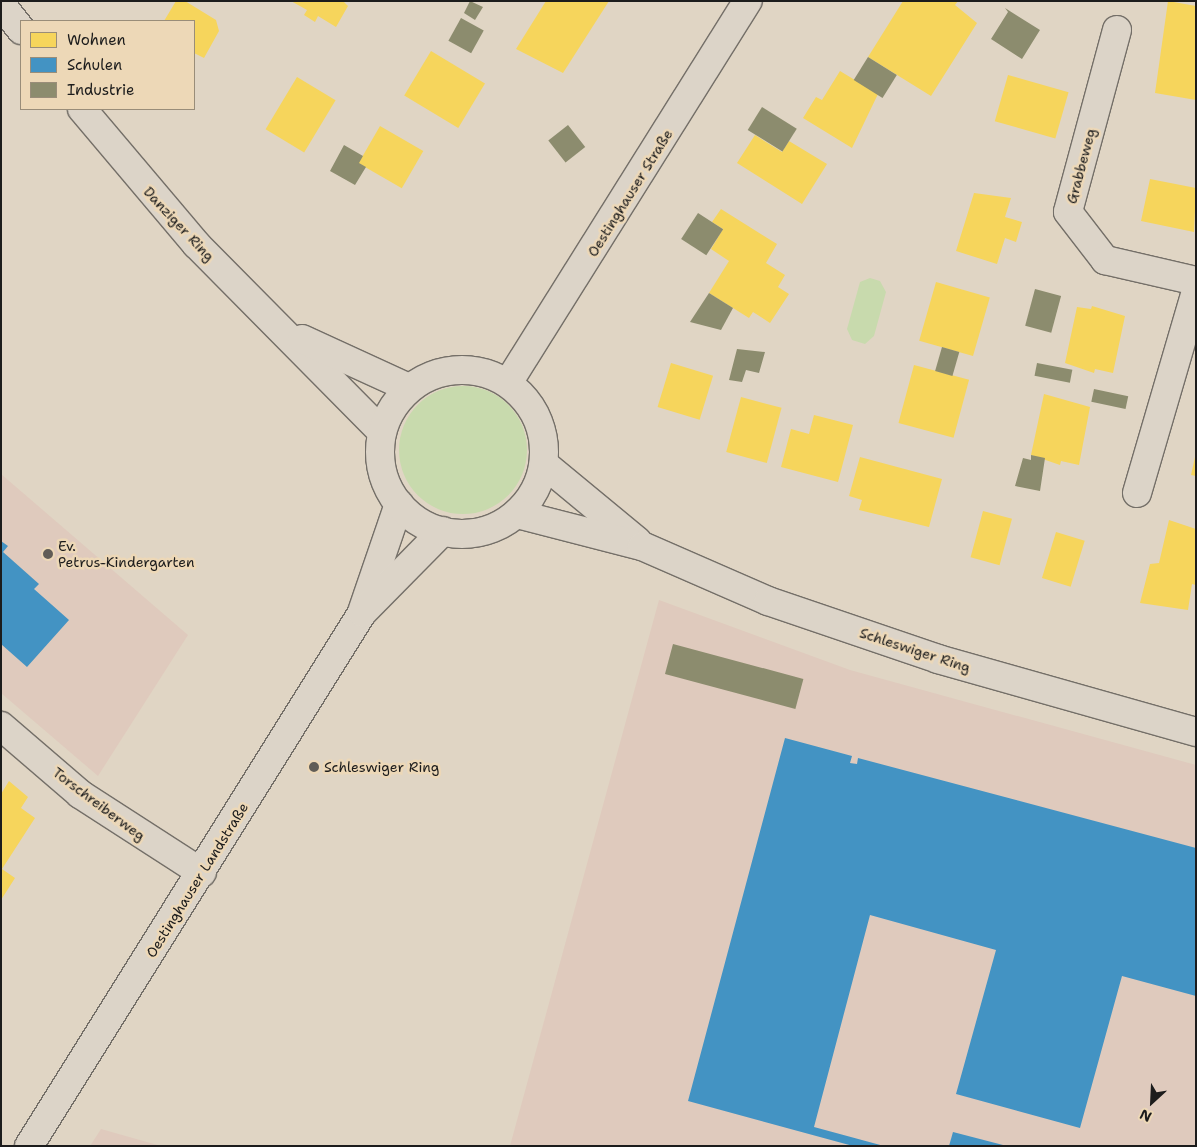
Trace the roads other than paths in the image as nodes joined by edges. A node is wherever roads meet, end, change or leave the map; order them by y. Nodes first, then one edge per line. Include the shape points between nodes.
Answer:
1 (748, 1) edge
2 (1, 4) edge
3 (20, 29) edge
4 (1117, 30) dead end
5 (83, 110) edge
6 (1196, 281) edge
7 (1196, 291) edge
8 (284, 330) junction
9 (508, 383) junction
10 (410, 388) junction
11 (382, 432) junction
12 (544, 464) junction
13 (1138, 493) dead end
14 (399, 504) junction
15 (517, 514) junction
16 (443, 531) junction
17 (642, 546) junction
18 (362, 613) junction
19 (1196, 732) edge
20 (4, 735) edge
21 (202, 873) junction
22 (29, 1146) edge

1 - 9 street, Oestinghauser Straße
2 - 3 street
4 - 6 street, Grabbeweg via 1068,212 1105,260
5 - 8 street, Danziger Ring via 196,244
7 - 13 street
8 - 10 street, Danziger Ring
8 - 11 street, Danziger Ring
9 - 10 street via 484,372 458,369 432,375
9 - 12 street via 530,405 543,433
10 - 11 street via 392,408
11 - 14 street via 380,458 386,482
12 - 15 street via 534,493
12 - 17 street, Schleswiger Ring
14 - 16 street via 419,521
14 - 18 street, Oestinghauser Landstraße
15 - 16 street via 478,532
15 - 17 street, Schleswiger Ring
16 - 18 street, Oestinghauser Landstraße
17 - 19 street, Schleswiger Ring via 768,601 938,660
18 - 21 street, Oestinghauser Landstraße
20 - 21 street, Torschreiberweg via 80,794
21 - 22 street, Oestinghauser Landstraße

